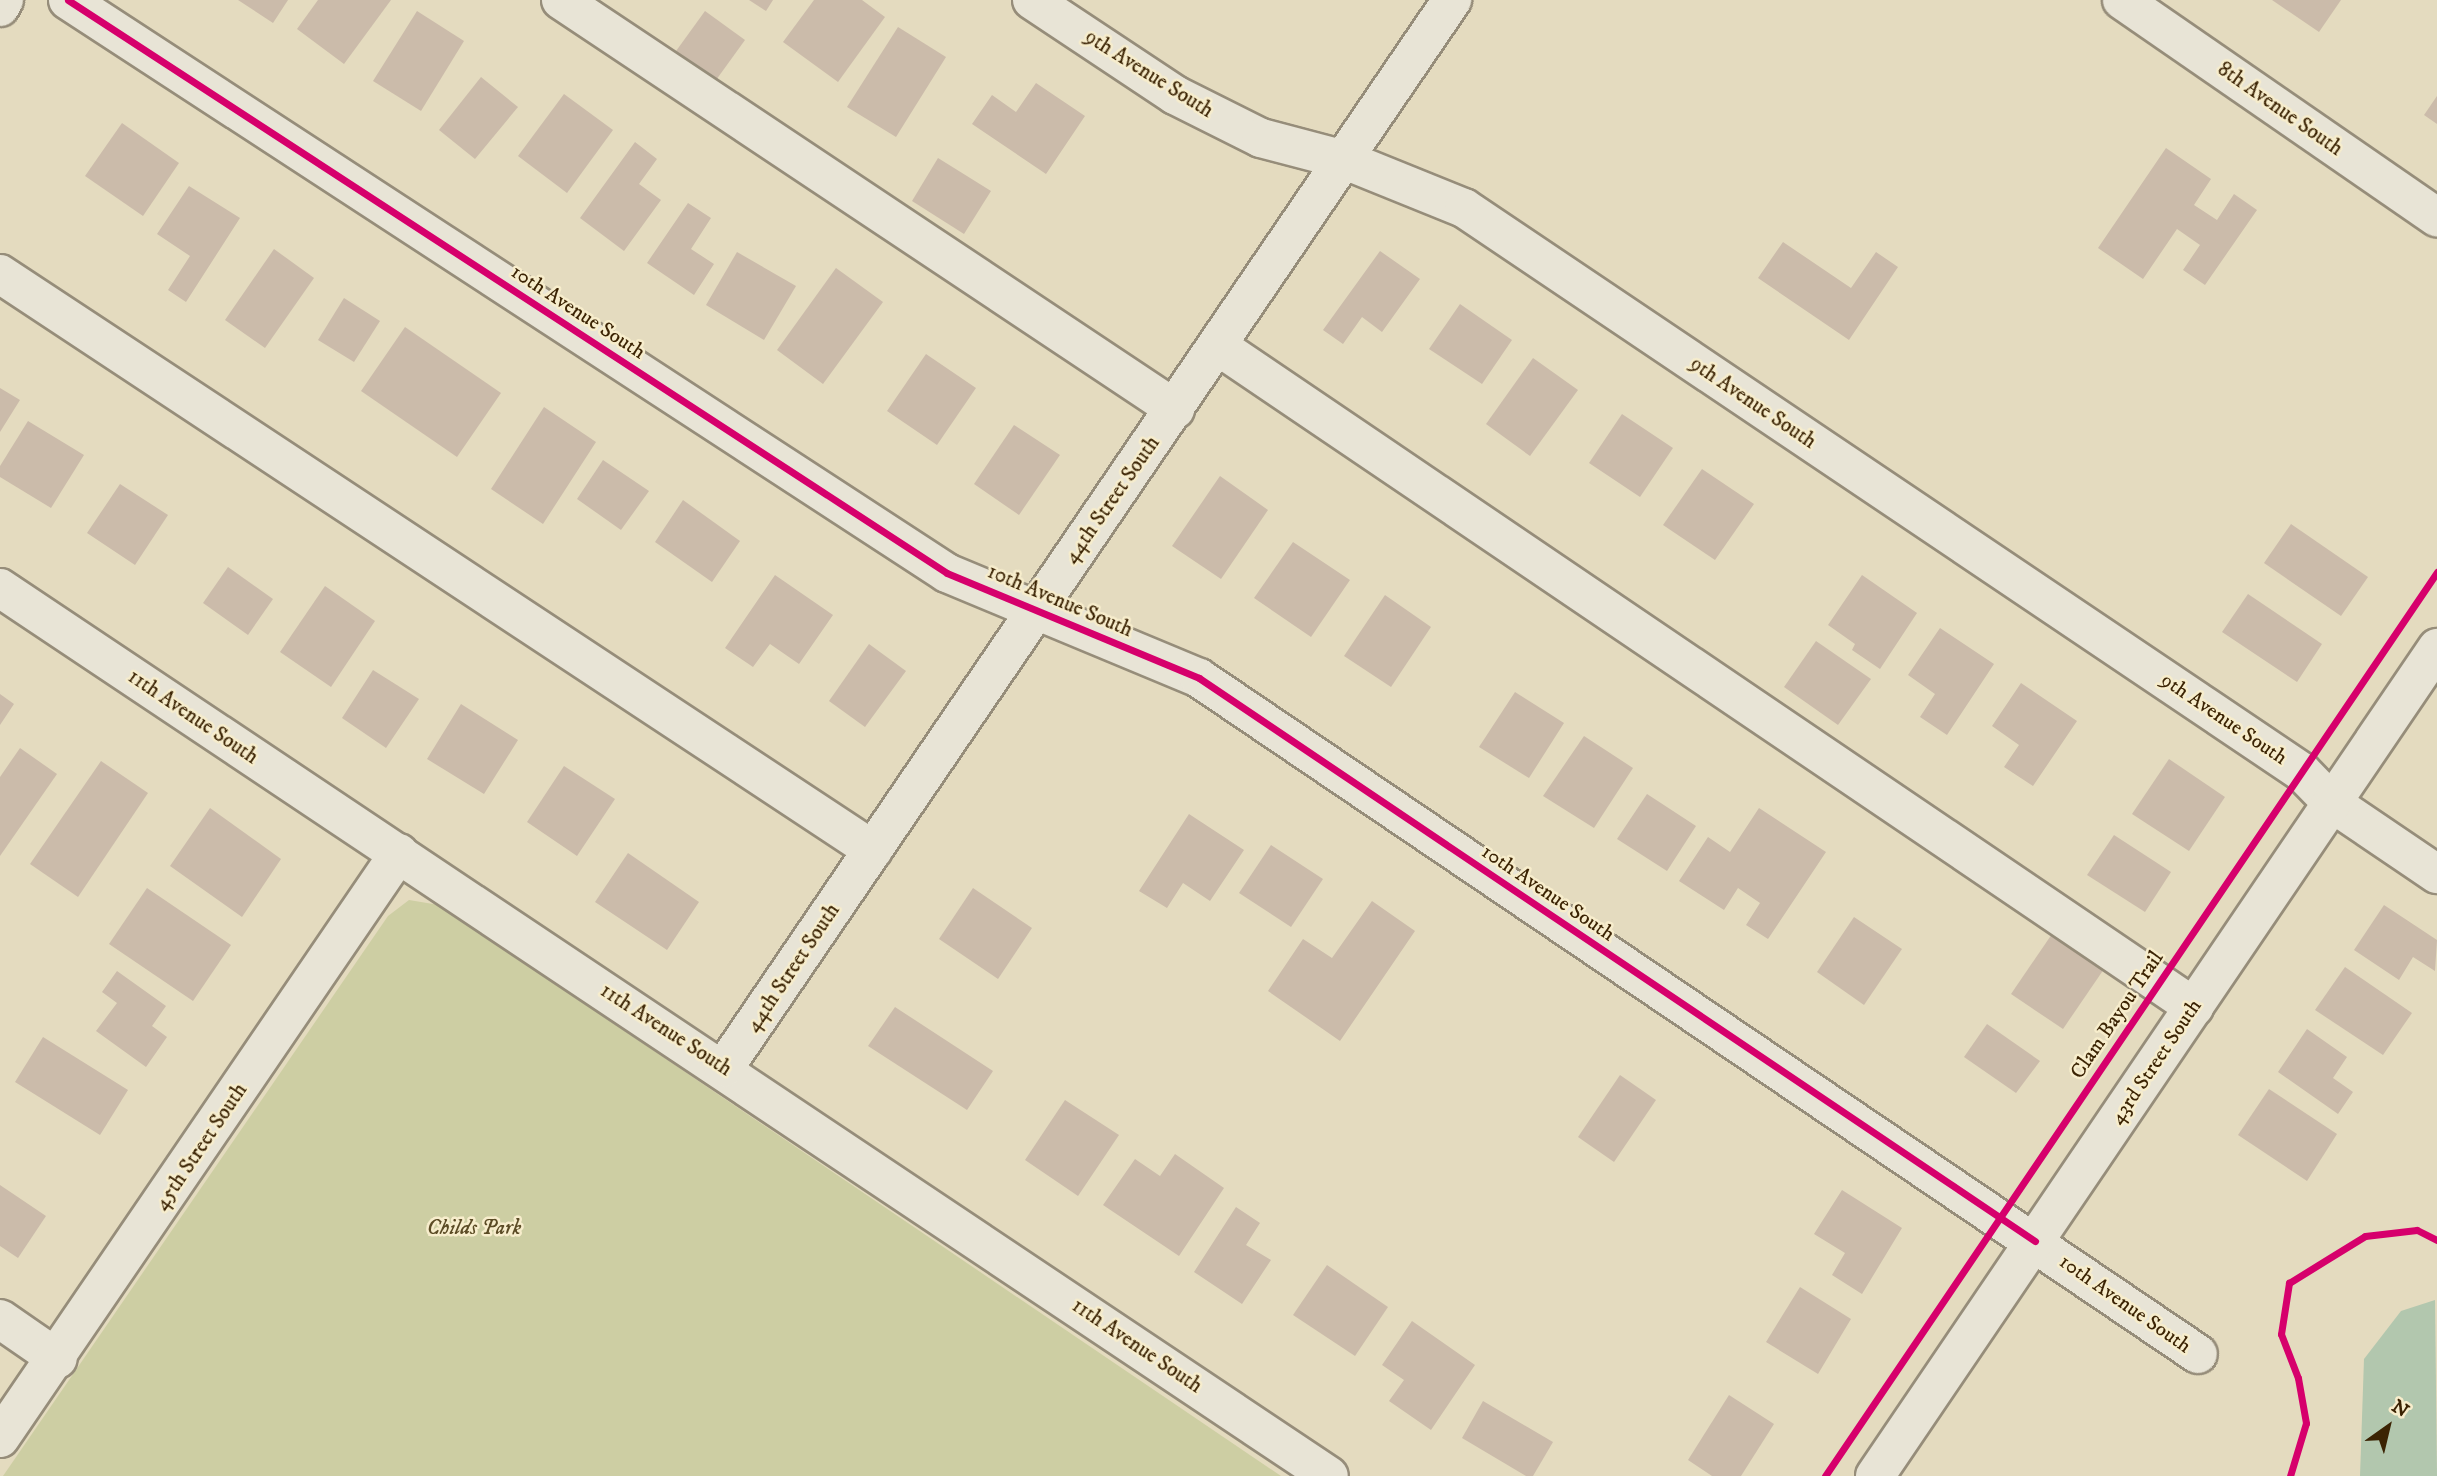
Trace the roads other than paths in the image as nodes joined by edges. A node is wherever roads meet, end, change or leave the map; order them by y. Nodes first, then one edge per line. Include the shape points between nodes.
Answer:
1 (4, 0) edge
2 (68, 0) edge
3 (561, 0) edge
4 (1032, 0) edge
5 (1452, 0) edge
6 (2122, 0) edge
7 (0, 7) edge
8 (1345, 160) junction
9 (2437, 217) edge
10 (0, 274) edge
11 (1218, 346) junction
12 (1175, 409) junction
13 (0, 588) edge
14 (1036, 610) junction
15 (2437, 648) edge
16 (2332, 803) junction
17 (873, 850) junction
18 (399, 853) junction
19 (2437, 874) edge
20 (2194, 1007) junction
21 (724, 1068) junction
22 (2035, 1241) junction
23 (0, 1319) edge
24 (2198, 1354) dead end
25 (58, 1359) junction
26 (0, 1438) edge
27 (1329, 1476) edge
28 (1875, 1476) edge

1 - 7 street
2 - 14 street, 10th Avenue South via 947,573
3 - 12 street
4 - 8 street, 9th Avenue South via 1175,95 1261,138
5 - 8 street, 44th Street South
6 - 9 street, 8th Avenue South
8 - 11 street, 44th Street South
8 - 16 street, 9th Avenue South via 1464,208 2302,772
10 - 17 street
11 - 12 street, 44th Street South
11 - 20 street
12 - 14 street, 44th Street South
13 - 18 street, 11th Avenue South
14 - 17 street, 44th Street South
14 - 22 street, 10th Avenue South via 1199,678
15 - 16 street, 43rd Street South
16 - 19 street, 9th Avenue South
16 - 20 street, 43rd Street South
17 - 21 street, 44th Street South
18 - 21 street, 11th Avenue South
18 - 25 street, 45th Street South
20 - 22 street, 43rd Street South
21 - 27 street, 11th Avenue South
22 - 24 street, 10th Avenue South
22 - 28 street, 43rd Street South
23 - 25 street
25 - 26 street, 45th Street South

